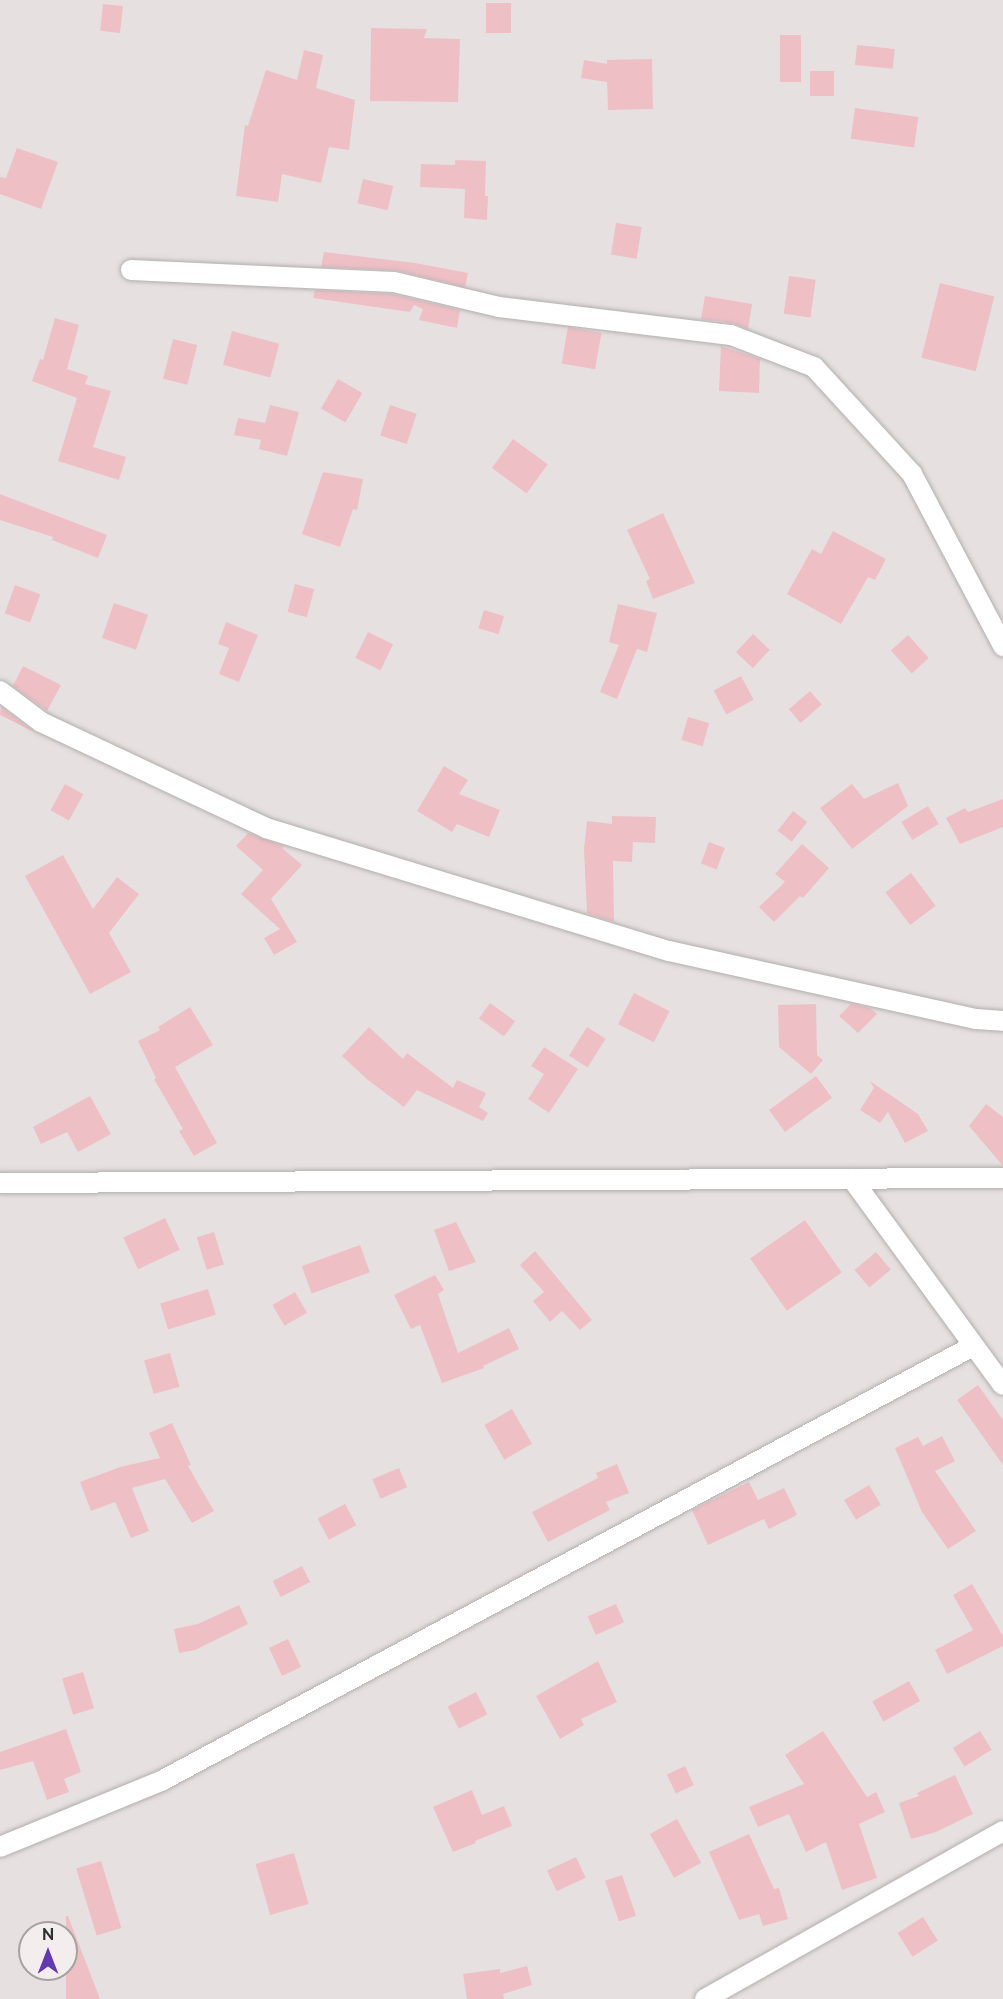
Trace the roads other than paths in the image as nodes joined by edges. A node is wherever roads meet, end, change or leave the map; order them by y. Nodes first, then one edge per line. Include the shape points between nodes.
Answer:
1 (131, 270) dead end
2 (1003, 646) edge
3 (0, 691) edge
4 (1003, 1022) edge
5 (1003, 1178) edge
6 (852, 1179) junction
7 (0, 1183) edge
8 (973, 1346) junction
9 (1003, 1385) edge
10 (1003, 1831) edge
11 (0, 1847) edge
12 (705, 1999) edge

1 - 2 street via 394,282 499,307 731,334 814,367 912,474
3 - 4 street via 41,722 266,828 669,951
5 - 6 street
6 - 7 street
6 - 8 street
8 - 9 street
8 - 11 street via 163,1780
10 - 12 street

